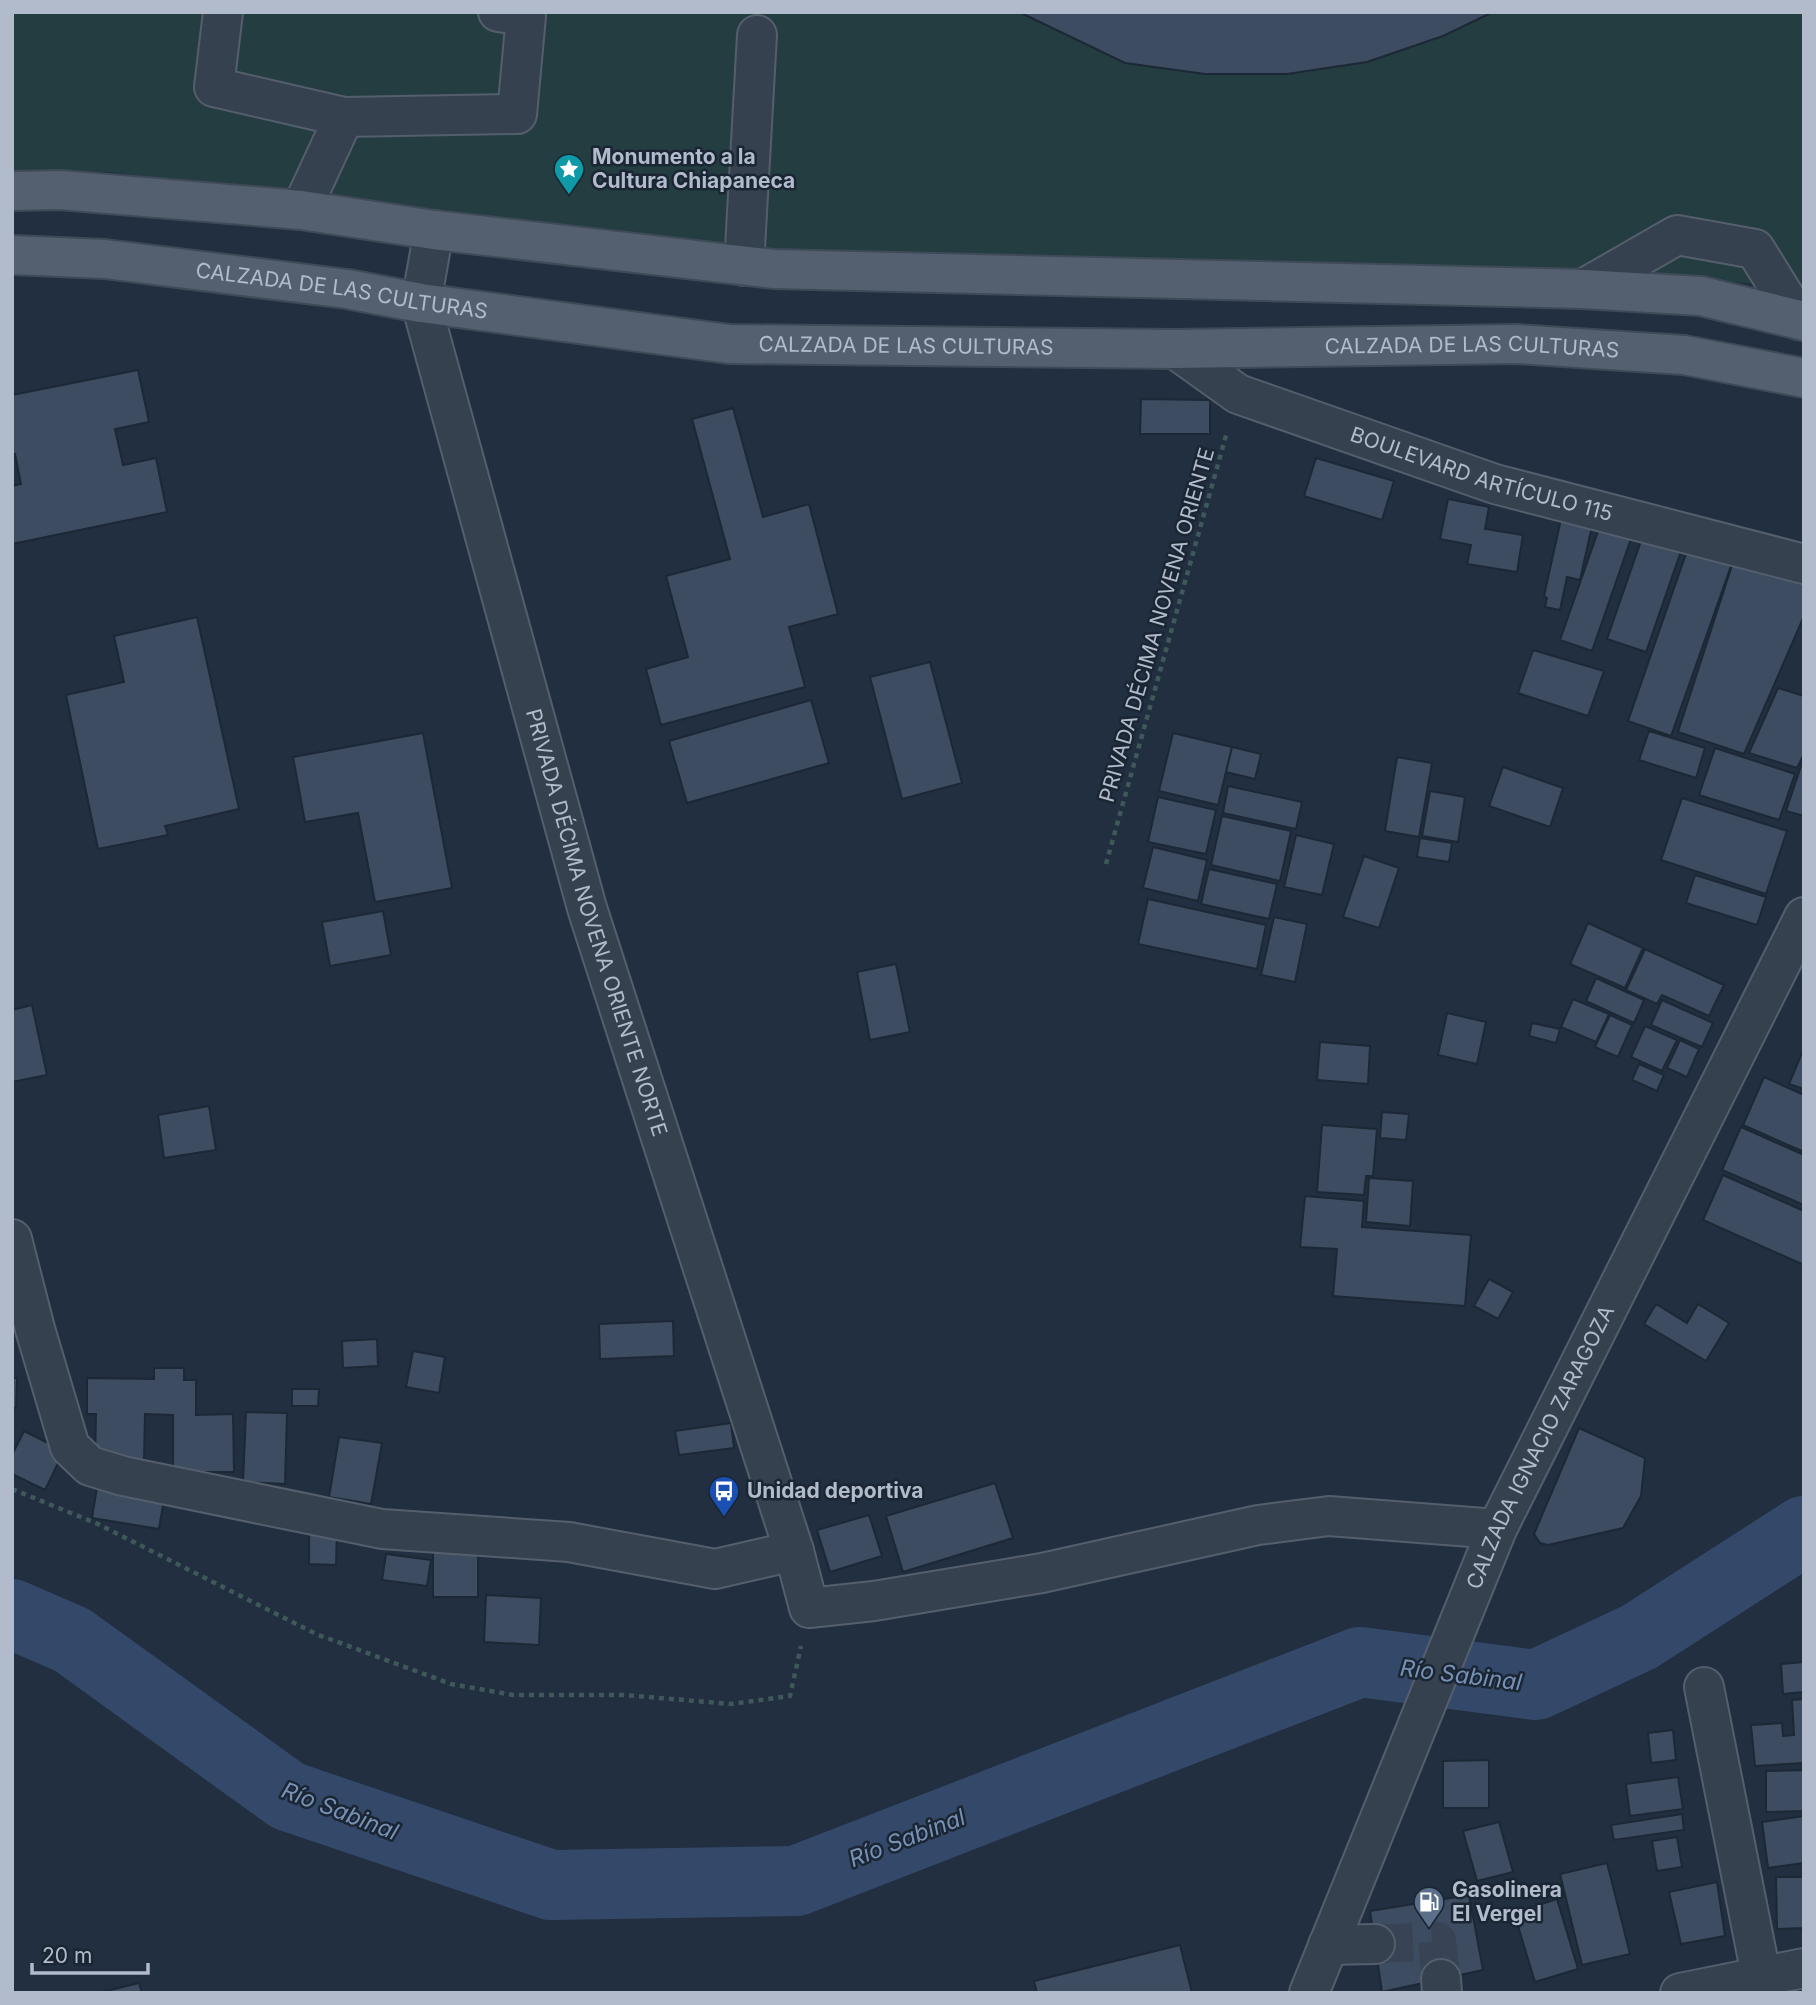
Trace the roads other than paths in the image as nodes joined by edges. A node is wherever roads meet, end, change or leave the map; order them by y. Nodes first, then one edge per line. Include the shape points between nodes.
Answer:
1 (223, 12) edge
2 (498, 12) edge
3 (757, 35) dead end
4 (344, 117) junction
5 (12, 191) edge
6 (301, 210) junction
7 (434, 230) junction
8 (12, 256) edge
9 (744, 266) junction
10 (1583, 289) junction
11 (421, 303) junction
12 (1801, 321) edge
13 (1175, 349) junction
14 (1804, 378) edge
15 (1804, 564) edge
16 (1804, 917) edge
17 (12, 1239) edge
18 (23, 1329) edge
19 (1497, 1529) junction
20 (794, 1551) junction
21 (1704, 1687) dead end
22 (1375, 1944) tunnel mouth
23 (1328, 1945) junction
24 (1804, 1968) edge
25 (1761, 1975) junction
26 (1309, 1993) edge
27 (1680, 1993) edge

1 - 4 street via 214,87
2 - 4 street via 526,16 517,114
3 - 9 street
4 - 6 street
5 - 6 main road via 60,190
6 - 7 main road
7 - 9 main road
7 - 11 street, PRIVADA DÉCIMA NOVENA ORIENTE NORTE
8 - 11 main road, CALZADA DE LAS CULTURAS via 105,258
9 - 10 main road
10 - 12 main road via 1701,296
10 - 12 street via 1677,235 1755,249
11 - 13 main road, CALZADA DE LAS CULTURAS via 729,344
11 - 20 street, PRIVADA DÉCIMA NOVENA ORIENTE NORTE via 587,908
13 - 14 main road, CALZADA DE LAS CULTURAS via 1517,344 1684,355
13 - 15 street, BOULEVARD ARTÍCULO 115 via 1238,394 1495,484
16 - 19 street, CALZADA IGNACIO ZARAGOZA
17 - 18 street
18 - 20 street via 70,1447 90,1466 123,1476 382,1529 569,1542 715,1569
19 - 20 street, PRIVADA DÉCIMA NOVENA ORIENTE NORTE via 1329,1517 1258,1525 1042,1573 809,1608
19 - 23 street, CALZADA IGNACIO ZARAGOZA
21 - 25 street
22 - 23 street
23 - 26 street, CALZADA IGNACIO ZARAGOZA
24 - 25 street
25 - 27 street

